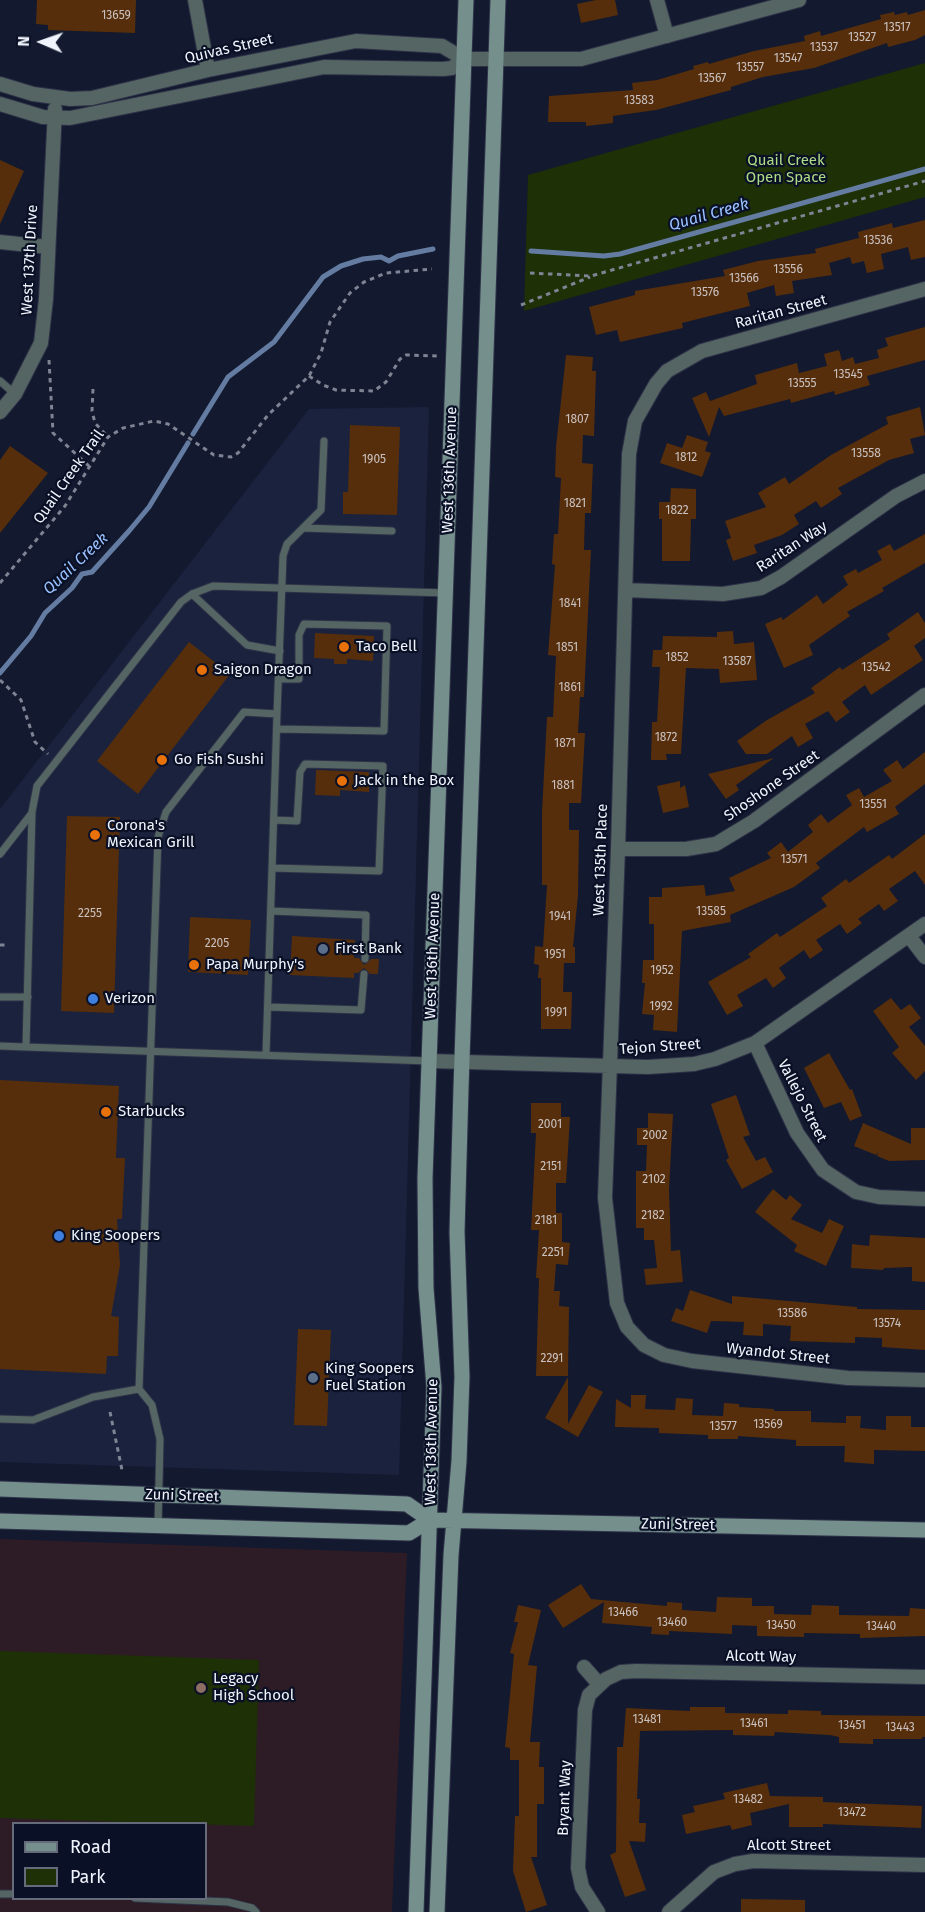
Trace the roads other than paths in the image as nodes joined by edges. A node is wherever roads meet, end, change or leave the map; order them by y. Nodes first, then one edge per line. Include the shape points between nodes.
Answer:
1 (195, 0) edge
2 (466, 0) edge
3 (498, 0) edge
4 (657, 0) edge
5 (799, 0) edge
6 (667, 36) junction
7 (464, 59) junction
8 (496, 59) junction
9 (208, 70) junction
10 (0, 84) edge
11 (56, 98) junction
12 (0, 104) edge
13 (54, 117) junction
14 (0, 242) edge
15 (48, 247) junction
16 (925, 289) edge
17 (0, 381) edge
18 (656, 384) joint
19 (15, 394) junction
20 (0, 412) edge
21 (324, 441) dead end
22 (925, 481) edge
23 (303, 528) junction
24 (392, 531) dead end
25 (282, 588) junction
26 (626, 590) junction
27 (446, 593) junction
28 (192, 594) junction
29 (280, 651) junction
30 (279, 679) junction
31 (925, 695) edge
32 (277, 714) junction
33 (277, 729) junction
34 (32, 812) junction
35 (274, 820) junction
36 (618, 849) junction
37 (0, 854) edge
38 (273, 868) junction
39 (271, 911) junction
40 (925, 924) edge
41 (909, 936) junction
42 (925, 957) edge
43 (365, 958) dead end
44 (364, 974) dead end
45 (0, 997) edge
46 (28, 998) junction
47 (268, 1007) junction
48 (755, 1043) junction
49 (0, 1046) edge
50 (26, 1047) junction
51 (150, 1051) junction
52 (266, 1054) junction
53 (429, 1061) junction
54 (462, 1062) junction
55 (610, 1067) junction
56 (925, 1199) edge
57 (634, 1337) joint
58 (925, 1380) edge
59 (140, 1389) junction
60 (0, 1419) edge
61 (0, 1489) edge
62 (159, 1495) junction
63 (430, 1520) junction
64 (454, 1520) junction
65 (0, 1521) edge
66 (158, 1526) junction
67 (925, 1530) edge
68 (584, 1667) dead end
69 (925, 1677) edge
70 (599, 1684) junction
71 (925, 1865) edge
72 (166, 1900) edge
73 (256, 1912) edge
74 (416, 1912) edge
75 (437, 1912) edge
76 (598, 1912) edge
77 (669, 1912) edge

1 - 9 street
2 - 7 main road, West 136th Avenue
3 - 8 main road, West 136th Avenue
4 - 6 street
5 - 6 street, Quivas Street
6 - 8 street, Quivas Street via 581,59
7 - 8 street, Quivas Street
7 - 9 street, Quivas Street via 442,46 356,41
7 - 13 street, Quivas Street via 443,69 324,67 106,112
7 - 27 main road, West 136th Avenue
8 - 54 main road, West 136th Avenue
9 - 11 street, Quivas Street via 92,98
10 - 11 street, Quivas Street
11 - 13 street, West 137th Drive
12 - 13 street, Quivas Street
13 - 15 street, West 137th Drive
14 - 15 street
15 - 19 street, West 137th Drive via 41,343
16 - 18 street, Raritan Street via 702,351 678,363
17 - 19 lane
18 - 26 street, West 135th Place via 635,421 632,435
19 - 20 street, West 137th Drive
21 - 23 lane via 321,510
22 - 26 street, Raritan Way via 896,496 761,588 723,594
23 - 24 lane
23 - 25 lane via 287,544 281,568
25 - 27 lane
25 - 28 lane via 213,586
25 - 29 lane
26 - 36 street, West 135th Place
27 - 53 main road, West 136th Avenue
28 - 29 lane via 247,645
28 - 34 lane via 181,602 37,786
29 - 30 lane
30 - 32 lane
30 - 33 lane via 299,680 299,635 304,624 387,626 384,732
31 - 36 street, Shoshone Street via 754,821 716,844 686,849
32 - 33 lane
32 - 51 lane via 244,712 166,812 158,837
33 - 35 lane
34 - 37 lane
34 - 46 lane
35 - 38 lane
35 - 38 lane via 297,821 300,772 305,764 383,766 380,871
36 - 55 street, West 135th Place
38 - 39 lane
39 - 43 lane via 366,915
39 - 47 lane
40 - 41 street, Tejon Street
41 - 42 street
41 - 48 street, Tejon Street
44 - 47 lane via 361,1010
45 - 46 lane
46 - 50 lane
47 - 52 lane
48 - 55 street, Tejon Street via 694,1064
48 - 56 street, Vallejo Street via 797,1133 823,1170 856,1192
49 - 50 lane
50 - 51 lane
51 - 52 lane
51 - 59 lane
52 - 53 lane
53 - 54 street, Tejon Street
53 - 63 main road, West 136th Avenue via 424,1236 434,1387
54 - 55 street, Tejon Street
54 - 64 main road, West 136th Avenue via 457,1232 462,1377
55 - 57 street, West 135th Place via 604,1198 617,1303
57 - 58 street, Wyandot Street via 664,1355 692,1361 837,1377
59 - 60 lane via 93,1397 33,1420
59 - 62 lane via 152,1405 160,1439
61 - 62 main road, Zuni Street
62 - 63 main road, Zuni Street via 407,1504
62 - 66 lane
63 - 64 main road, Zuni Street
63 - 66 main road, Zuni Street via 409,1533
63 - 74 main road, West 136th Avenue
64 - 67 main road, Zuni Street
64 - 75 main road, West 136th Avenue
65 - 66 main road, Zuni Street
68 - 70 street
69 - 70 street, Alcott Way via 636,1671 621,1672
70 - 76 street, Bryant Way via 586,1701 578,1868 582,1887
71 - 77 street, Alcott Street via 753,1861 735,1864 714,1872
72 - 73 lane via 228,1902

